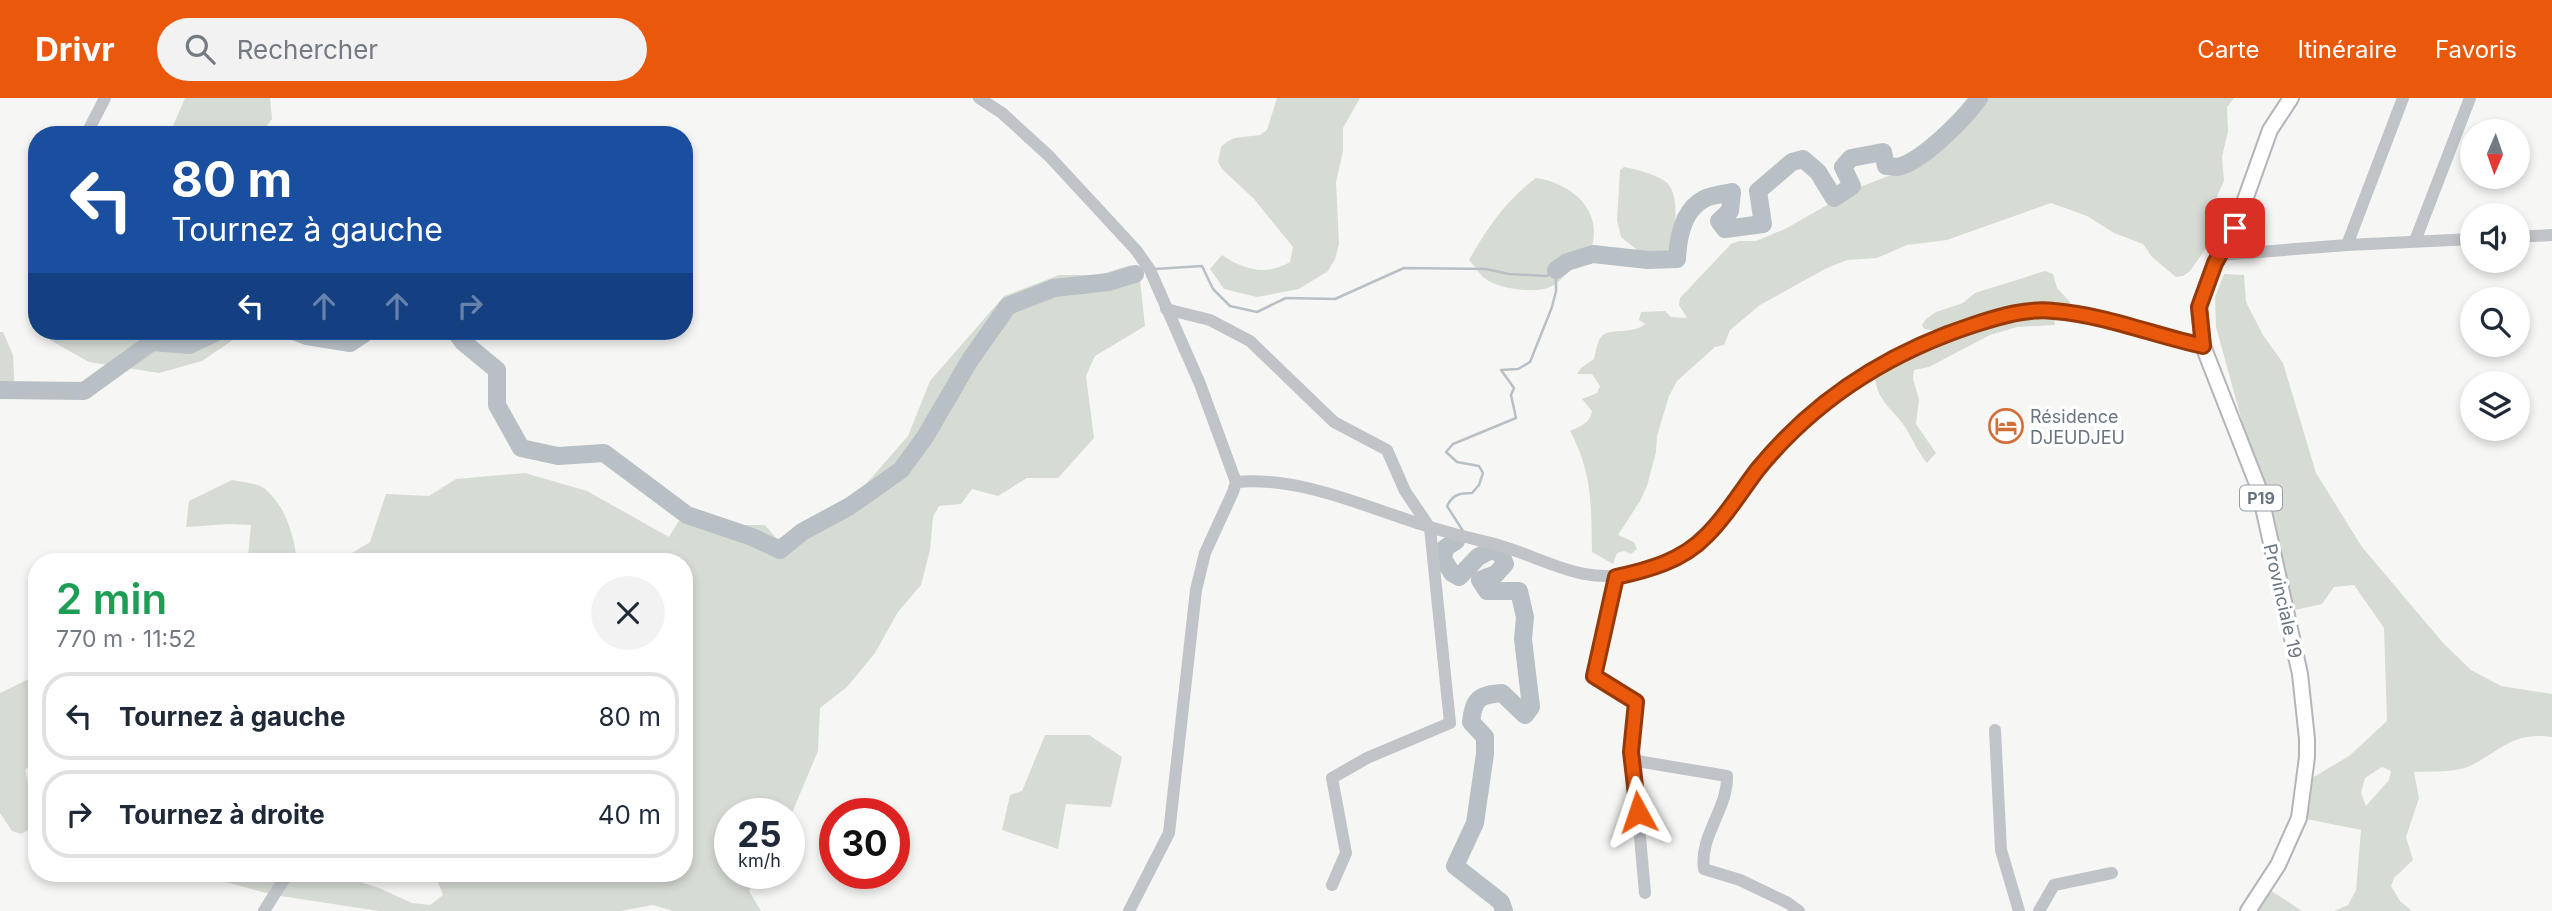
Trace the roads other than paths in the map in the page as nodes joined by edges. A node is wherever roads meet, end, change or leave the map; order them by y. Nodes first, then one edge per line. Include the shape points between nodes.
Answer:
1 (105, 98) edge
2 (979, 98) edge
3 (2291, 98) edge
4 (2403, 98) edge
5 (2470, 98) edge
6 (91, 126) edge
7 (2552, 235) edge
8 (2530, 236) edge
9 (2460, 239) edge
10 (2415, 241) junction
11 (2347, 245) junction
12 (2220, 255) junction
13 (1166, 309) junction
14 (2203, 346) junction
15 (1236, 482) junction
16 (1430, 528) junction
17 (1616, 577) junction
18 (1995, 730) dead end
19 (1633, 758) junction
20 (2112, 873) dead end
21 (282, 882) edge
22 (1332, 885) dead end
23 (1645, 893) dead end
24 (264, 911) edge
25 (1129, 911) edge
26 (1799, 911) edge
27 (2019, 911) edge
28 (2039, 911) edge
29 (2248, 911) edge

1 - 6 street
2 - 13 street via 1049,156 1136,250
3 - 12 main road, Provinciale 19 / P19 via 2270,130 2235,228
4 - 11 street
5 - 10 street
7 - 8 street
9 - 10 street
10 - 11 street
11 - 12 street
12 - 14 main road, Provinciale 19 / P19 via 2199,307
13 - 15 street
13 - 16 street via 1210,320 1250,341 1334,422 1387,450 1405,491
14 - 17 street via 2126,324 2052,310 2016,313 1950,333 1878,367 1798,424 1694,547 1671,561
14 - 29 main road, Provinciale 19 / P19 via 2259,489 2300,674 2307,739 2299,818 2273,875
15 - 16 street via 1276,482 1316,491
15 - 25 street via 1205,554 1196,590 1169,833
16 - 17 street via 1497,545 1573,573
16 - 22 street via 1450,723 1332,778 1346,853
17 - 19 street via 1594,676 1636,702
18 - 27 street via 2001,850
19 - 23 street
19 - 26 street via 1727,776 1724,802 1705,848 1704,869 1749,884
20 - 28 street via 2054,885
21 - 24 street

